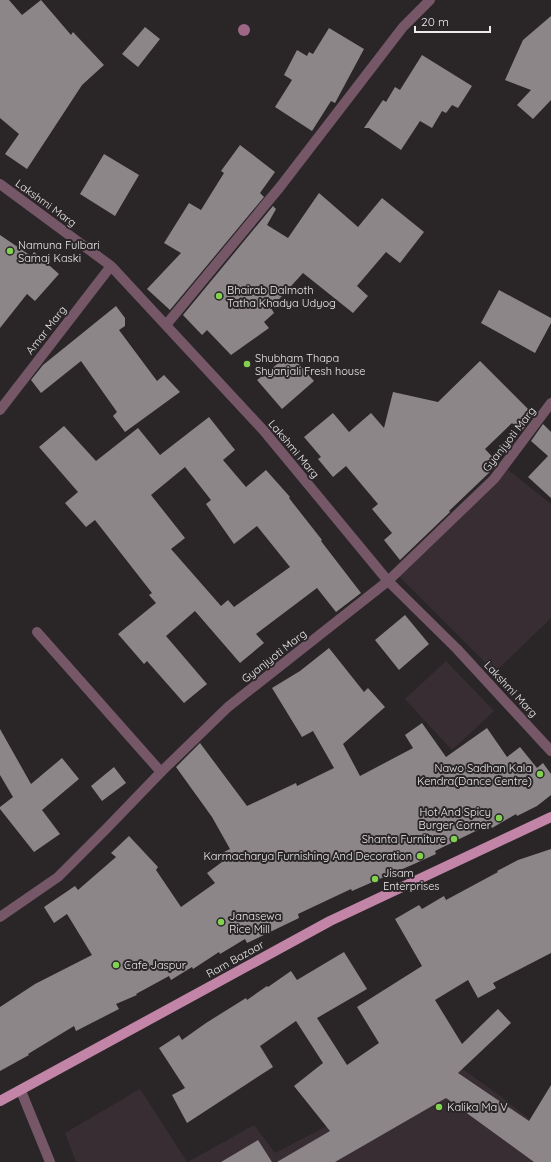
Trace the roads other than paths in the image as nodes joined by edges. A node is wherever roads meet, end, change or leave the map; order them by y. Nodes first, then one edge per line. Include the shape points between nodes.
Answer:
1 (430, 0) edge
2 (0, 184) edge
3 (111, 266) junction
4 (166, 326) junction
5 (551, 403) edge
6 (0, 410) edge
7 (388, 580) junction
8 (37, 632) dead end
9 (551, 751) edge
10 (161, 772) junction
11 (551, 817) edge
12 (0, 917) edge
13 (21, 1091) junction
14 (0, 1101) edge
15 (50, 1162) edge

1 - 4 street via 403,28 280,187
2 - 3 street, Lakshmi Marg
3 - 4 street, Lakshmi Marg
3 - 6 street, Amar Marg
4 - 7 street, Lakshmi Marg via 264,431
5 - 7 street, Gyanjyoti Marg via 494,479
7 - 9 street, Lakshmi Marg via 457,649
7 - 10 street, Gyanjyoti Marg via 228,707
8 - 10 street
10 - 12 street, Gyanjyoti Marg via 58,877
11 - 13 main road, Ram Bazaar via 330,921
13 - 14 main road, Ram Bazaar
13 - 15 street

